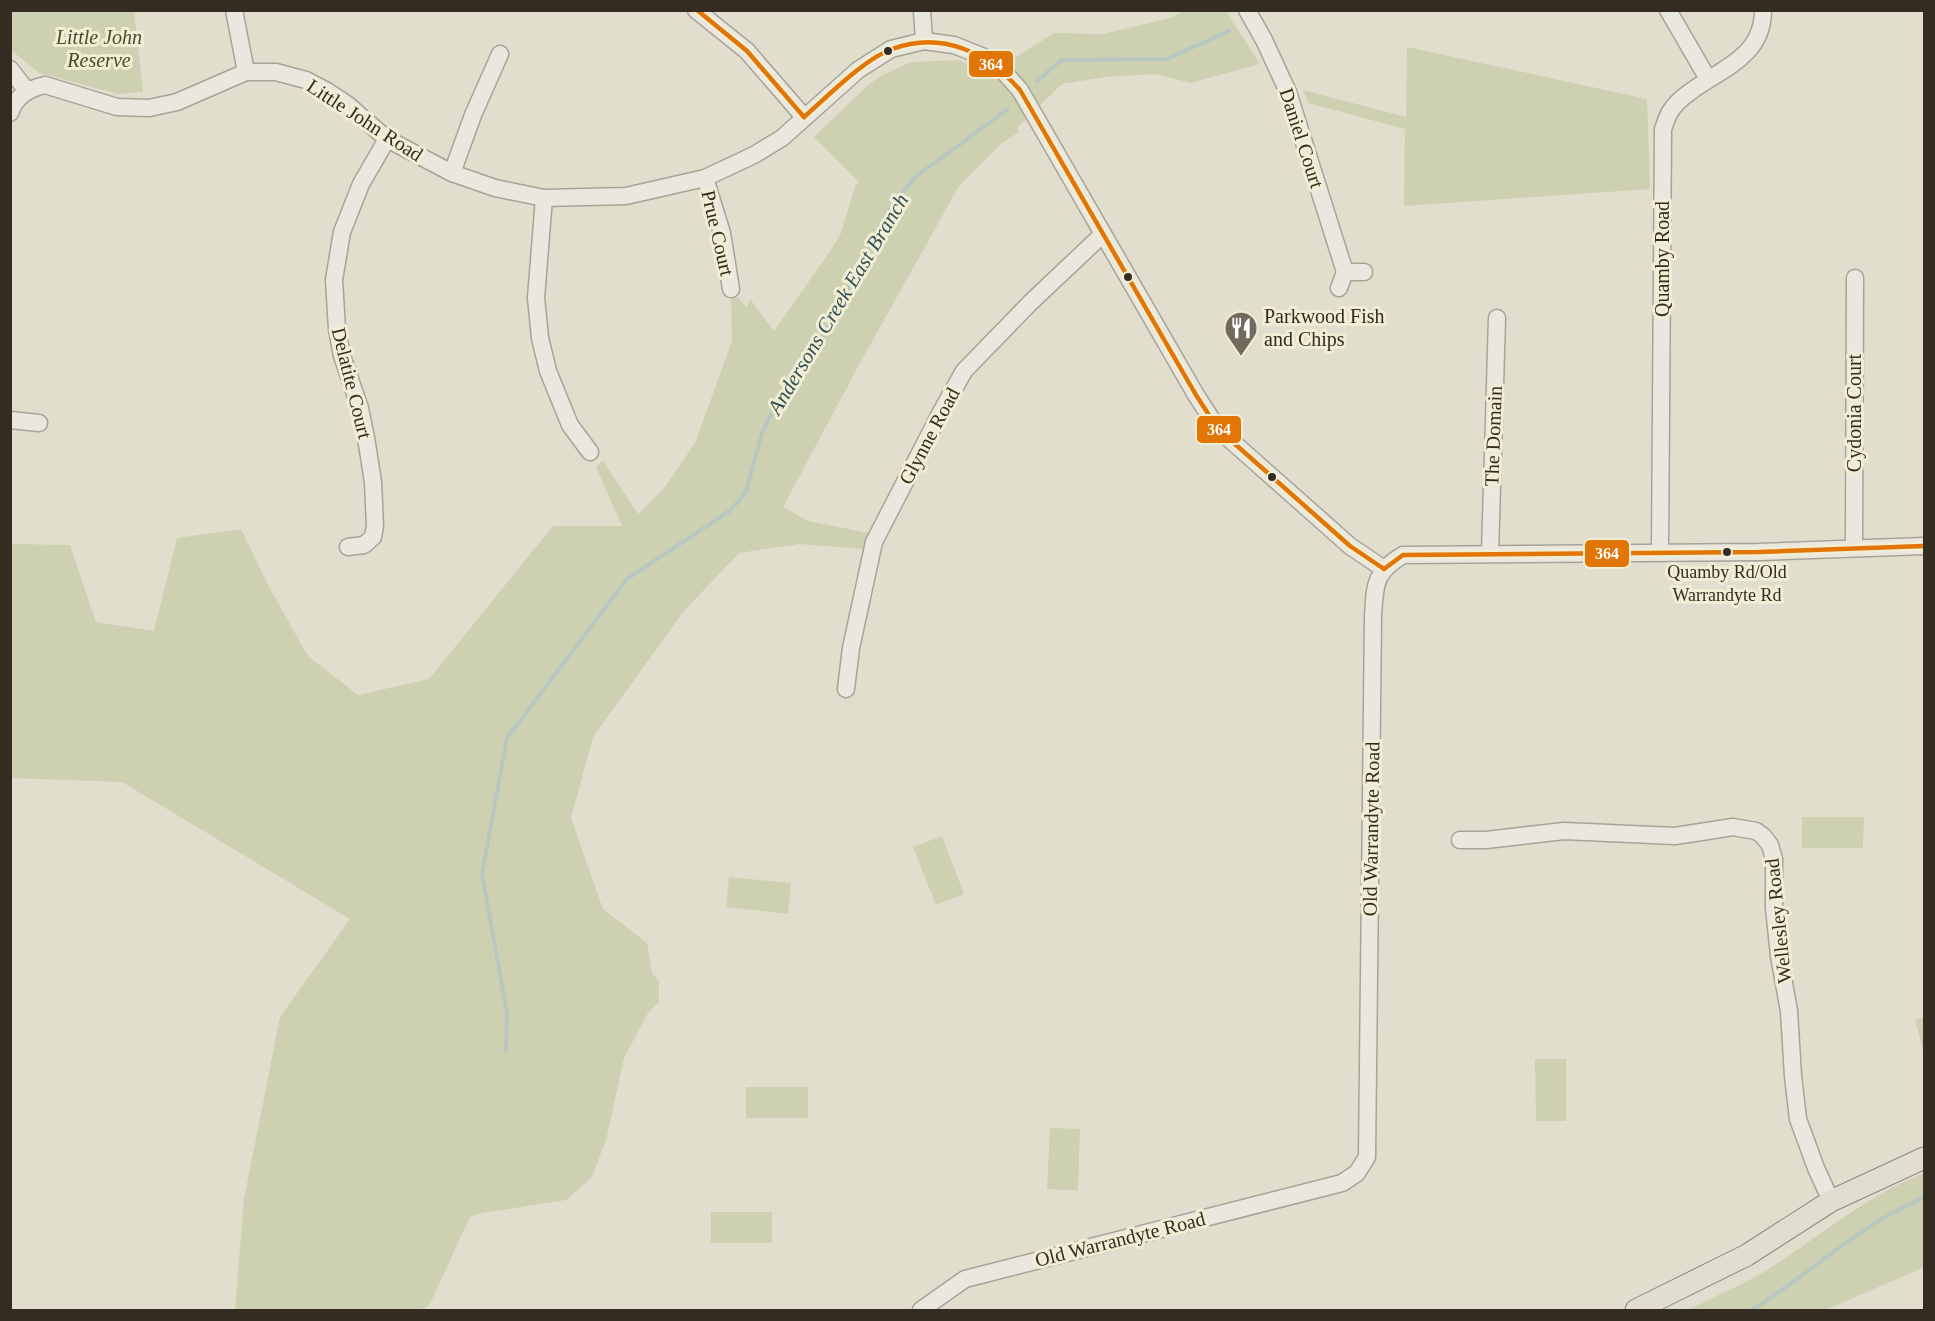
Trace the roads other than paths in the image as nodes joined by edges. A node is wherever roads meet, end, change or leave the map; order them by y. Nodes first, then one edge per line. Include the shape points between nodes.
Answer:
1 (234, 10) edge
2 (696, 10) edge
3 (922, 10) edge
4 (1247, 10) edge
5 (1668, 10) edge
6 (1763, 10) edge
7 (924, 41) junction
8 (500, 54) dead end
9 (10, 69) edge
10 (246, 72) junction
11 (1708, 79) junction
12 (27, 91) junction
13 (10, 113) edge
14 (804, 117) junction
15 (387, 139) junction
16 (452, 173) junction
17 (705, 178) junction
18 (544, 198) junction
19 (1103, 234) junction
20 (1345, 272) junction
21 (1364, 272) dead end
22 (1855, 278) dead end
23 (1339, 288) dead end
24 (731, 289) dead end
25 (1497, 318) dead end
26 (10, 420) edge
27 (39, 423) dead end
28 (590, 452) dead end
29 (1924, 546) edge
30 (1854, 547) junction
31 (348, 548) dead end
32 (1660, 552) junction
33 (1490, 553) junction
34 (1384, 569) junction
35 (846, 689) dead end
36 (1460, 840) dead end
37 (1924, 1158) edge
38 (1831, 1201) junction
39 (921, 1311) edge
40 (1636, 1311) edge

1 - 10 street
2 - 14 street via 747,51
3 - 7 street
4 - 20 street, Daniel Court via 1288,92
5 - 11 street
6 - 11 street, Quamby Road via 1756,43
7 - 14 street, Little John Road via 891,49 858,69
7 - 19 street, Little John Road via 954,45 984,57 1003,71 1020,90
8 - 16 street
9 - 12 street
10 - 12 street, Little John Road via 177,102 149,108 117,107 51,86
10 - 15 street, Little John Road via 276,72 306,80 348,105
11 - 32 street, Quamby Road via 1670,111 1663,129
12 - 13 street
14 - 17 street, Little John Road via 782,138
15 - 16 street, Little John Road
15 - 31 street, Delatite Court via 361,184 342,232 334,280 342,356 360,408 373,482 373,537 364,545
16 - 18 street, Little John Road via 495,188
17 - 18 street, Little John Road via 626,196
17 - 24 street, Prue Court via 722,233
18 - 28 street via 536,298 540,339 570,425
19 - 34 street, Little John Road via 1218,429 1350,546
19 - 35 street, Glynne Road via 964,371 874,542
20 - 21 street
20 - 23 street
22 - 30 street, Cydonia Court
25 - 33 street, The Domain
26 - 27 street
29 - 30 street
30 - 32 street
32 - 33 street
33 - 34 street via 1403,555
34 - 39 street, Old Warrandyte Road via 1375,586 1373,616 1367,1157 1357,1173 1342,1183 965,1279
36 - 38 street, Wellesley Road via 1564,831 1675,836 1733,827 1763,836 1774,859 1774,908 1789,1011 1798,1119
37 - 38 main road
38 - 40 main road via 1747,1255

